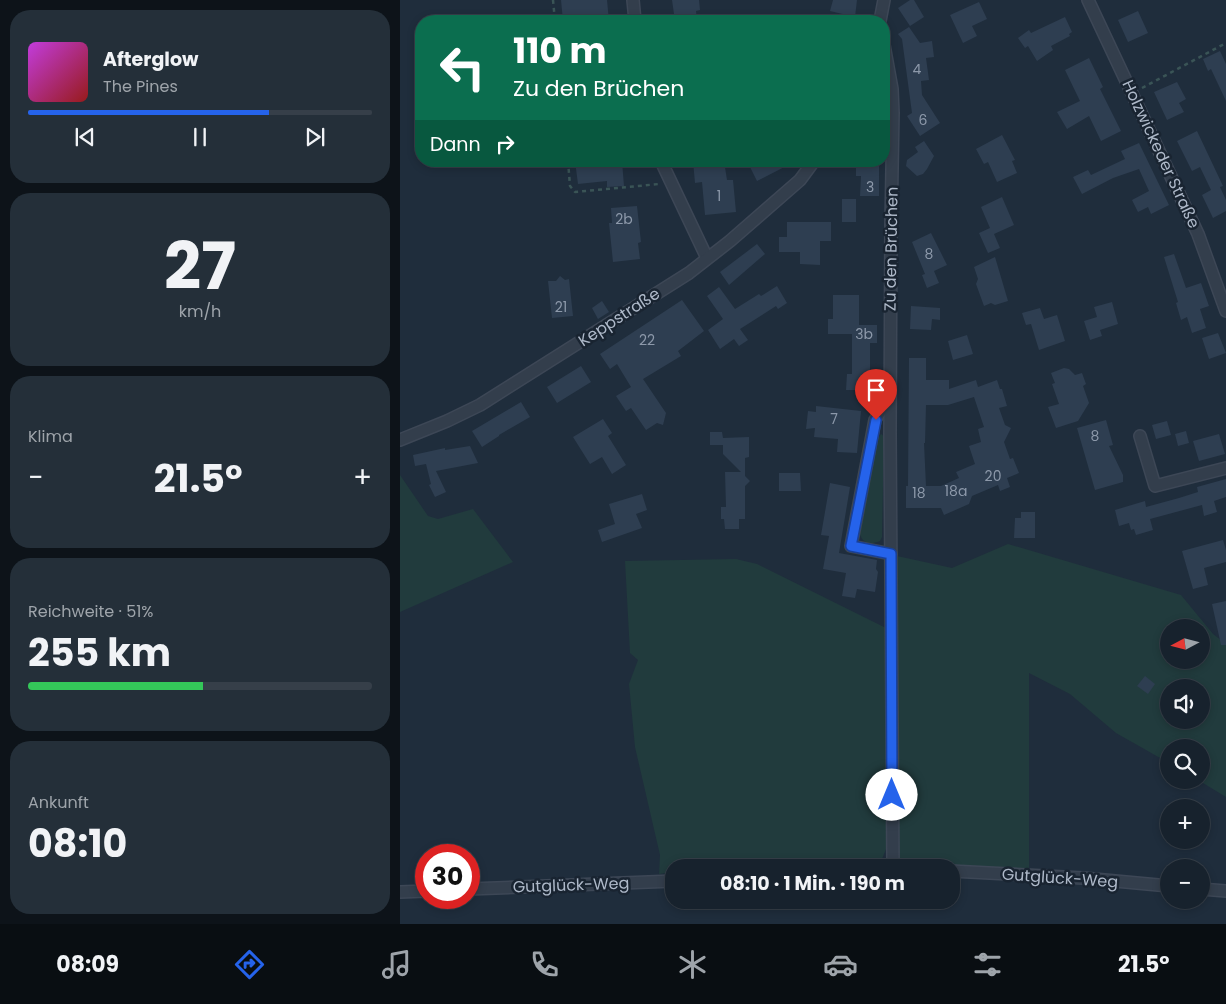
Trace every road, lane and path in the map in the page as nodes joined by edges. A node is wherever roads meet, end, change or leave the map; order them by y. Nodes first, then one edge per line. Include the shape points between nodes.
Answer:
1 (553, 0) edge
2 (633, 0) edge
3 (884, 0) edge
4 (1088, 0) edge
5 (554, 15) edge
6 (634, 15) edge
7 (881, 15) edge
8 (1226, 43) edge
9 (890, 78) edge
10 (1132, 93) junction
11 (568, 167) edge
12 (665, 167) edge
13 (810, 167) edge
14 (672, 183) junction
15 (708, 258) junction
16 (1226, 311) edge
17 (890, 395) junction
18 (1140, 436) dead end
19 (400, 440) edge
20 (1226, 468) edge
21 (891, 554) junction
22 (893, 859) edge
23 (960, 871) edge
24 (665, 881) edge
25 (1160, 885) edge
26 (480, 890) edge
27 (1210, 890) edge
28 (415, 891) edge
29 (1226, 891) edge
30 (400, 892) edge

1 - 5 path
2 - 6 street
3 - 7 street
4 - 10 street, Holzwickeder Straße
8 - 10 path
9 - 17 street, Zu den Brüchen via 893,113
10 - 16 street, Holzwickeder Straße via 1198,234
11 - 14 path via 570,186 575,192
12 - 14 street
13 - 15 street, Keppstraße via 800,180
14 - 15 street
15 - 19 street, Keppstraße via 480,405
17 - 21 street, Zu den Brüchen
17 - 21 street, Zu den Brüchen via 876,420 851,546
18 - 20 street via 1155,486
21 - 22 street, Zu den Brüchen
23 - 25 street, Gutglück-Weg
24 - 26 street, Gutglück-Weg
27 - 29 street
28 - 30 street

